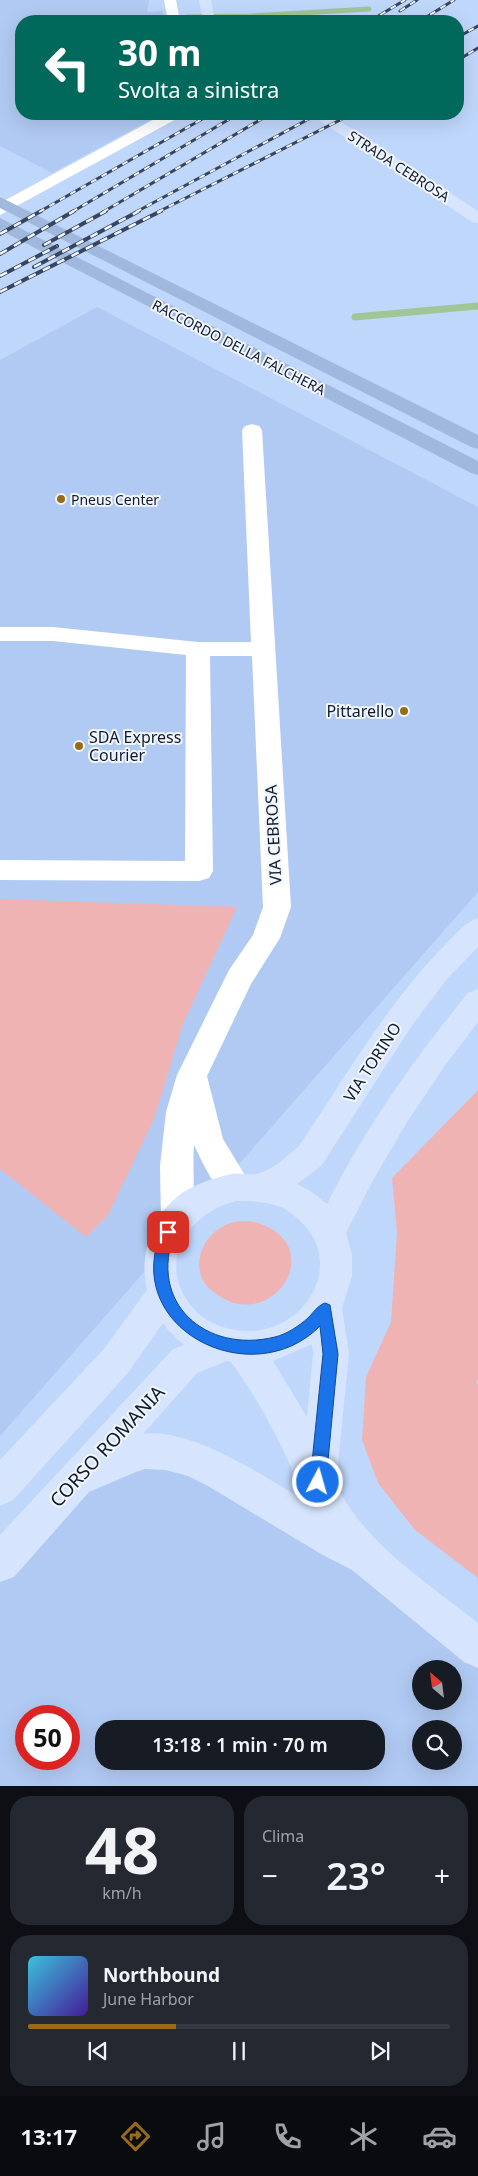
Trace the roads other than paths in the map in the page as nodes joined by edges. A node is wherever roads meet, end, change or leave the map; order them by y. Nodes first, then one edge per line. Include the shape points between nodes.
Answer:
1 (170, 0) edge
2 (205, 0) edge
3 (173, 15) edge
4 (208, 15) edge
5 (164, 120) edge
6 (328, 120) edge
7 (0, 202) edge
8 (0, 210) edge
9 (478, 218) edge
10 (0, 223) edge
11 (252, 430) dead end
12 (478, 443) edge
13 (478, 469) edge
14 (0, 634) edge
15 (198, 649) junction
16 (263, 649) junction
17 (0, 870) edge
18 (478, 929) edge
19 (478, 1001) edge
20 (192, 1075) junction
21 (249, 1187) junction
22 (177, 1219) junction
23 (329, 1233) junction
24 (164, 1294) junction
25 (325, 1309) junction
26 (233, 1346) junction
27 (75, 1480) junction
28 (318, 1482) junction
29 (0, 1487) edge
30 (369, 1560) junction
31 (0, 1563) edge
32 (478, 1648) edge

1 - 3 street
2 - 4 main road
5 - 8 street
6 - 9 main road, STRADA CEBROSA
7 - 12 highway, RACCORDO DELLA FALCHERA
10 - 13 highway, RACCORDO DELLA FALCHERA
11 - 16 street, VIA CEBROSA
14 - 15 street via 53,634
15 - 16 street
15 - 17 street via 199,871
16 - 20 street, VIA CEBROSA via 277,907 266,938 239,978
18 - 21 main road, VIA TORINO via 436,972 403,1016 310,1156 294,1170
19 - 23 main road via 449,1037 391,1122 350,1190
20 - 21 street via 208,1141 219,1162
20 - 22 street, VIA CEBROSA via 182,1112 176,1166
21 - 22 main road via 219,1191 203,1198
21 - 23 main road via 286,1194 300,1201
22 - 24 main road via 162,1247 160,1271
23 - 25 main road via 337,1256 336,1283
24 - 26 main road via 178,1316 196,1333
24 - 29 main road via 115,1362
25 - 26 main road via 313,1323 279,1343 258,1347
25 - 28 main road via 330,1354
26 - 27 main road, CORSO ROMANIA via 185,1361
26 - 28 main road via 268,1384
27 - 30 main road via 147,1451 171,1452 193,1458
27 - 31 main road, CORSO ROMANIA
28 - 30 main road via 328,1508
30 - 32 main road

